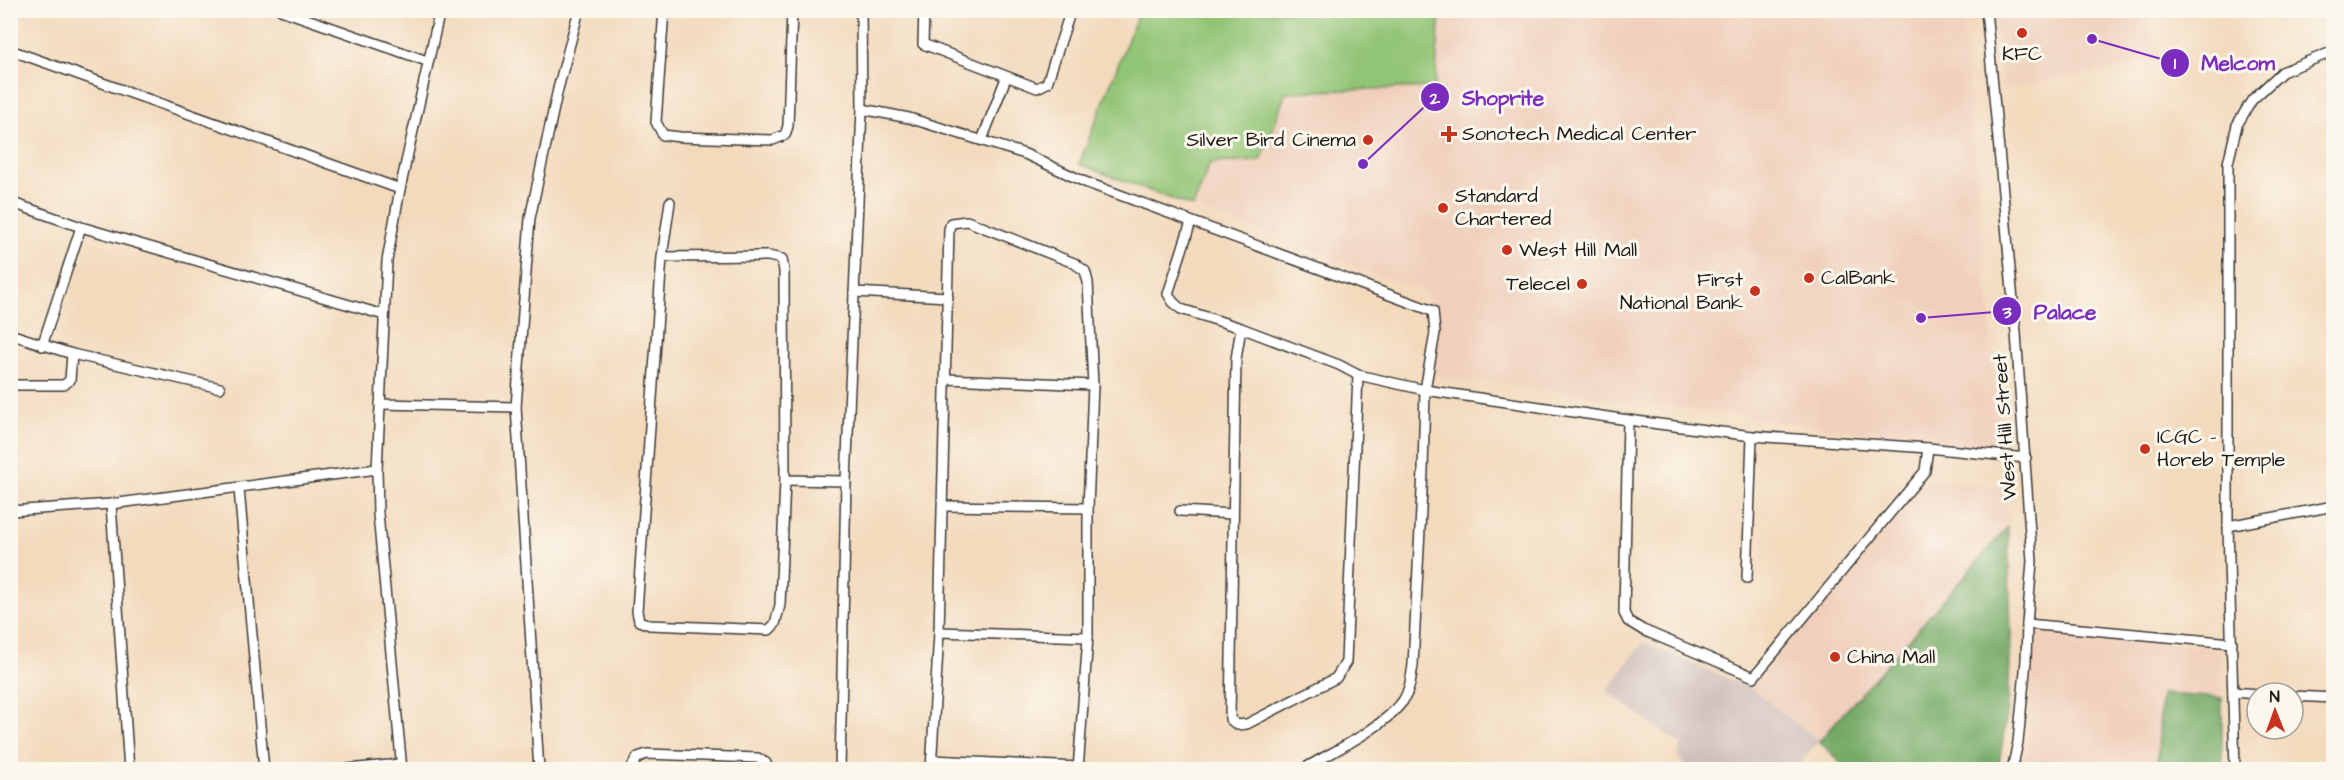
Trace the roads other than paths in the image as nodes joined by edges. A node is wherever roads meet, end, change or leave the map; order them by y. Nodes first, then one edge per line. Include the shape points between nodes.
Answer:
1 (440, 10) edge
2 (579, 10) edge
3 (664, 10) edge
4 (792, 10) edge
5 (861, 10) edge
6 (924, 10) edge
7 (1071, 10) edge
8 (1986, 10) edge
9 (282, 11) edge
10 (10, 50) edge
11 (2334, 51) edge
12 (427, 61) junction
13 (1006, 78) junction
14 (862, 110) junction
15 (982, 140) junction
16 (400, 189) junction
17 (10, 202) edge
18 (670, 202) dead end
19 (1191, 222) junction
20 (81, 227) junction
21 (662, 256) junction
22 (854, 292) junction
23 (948, 297) junction
24 (384, 315) junction
25 (1241, 328) junction
26 (10, 334) edge
27 (42, 346) junction
28 (72, 354) junction
29 (1358, 375) junction
30 (946, 379) junction
31 (10, 385) edge
32 (1094, 385) junction
33 (220, 388) dead end
34 (1425, 390) junction
35 (380, 404) junction
36 (516, 407) junction
37 (1628, 420) junction
38 (1752, 436) junction
39 (1928, 448) junction
40 (2026, 458) junction
41 (377, 469) junction
42 (785, 480) junction
43 (846, 481) junction
44 (239, 489) junction
45 (111, 504) junction
46 (943, 506) junction
47 (2334, 506) edge
48 (1088, 508) junction
49 (10, 511) edge
50 (1180, 511) dead end
51 (1233, 514) junction
52 (2228, 525) junction
53 (1747, 578) dead end
54 (2026, 624) junction
55 (939, 632) junction
56 (1088, 638) junction
57 (2232, 643) junction
58 (2233, 692) junction
59 (2245, 693) edge
60 (2305, 697) edge
61 (2334, 699) edge
62 (932, 765) edge
63 (402, 767) edge
64 (1079, 769) edge
65 (129, 770) edge
66 (264, 770) edge
67 (337, 770) edge
68 (538, 770) edge
69 (632, 770) edge
70 (768, 770) edge
71 (840, 770) edge
72 (1302, 770) edge
73 (2012, 770) edge
74 (2235, 770) edge

1 - 12 street
2 - 36 street via 530,218
3 - 4 street via 656,122 663,135 773,140 785,135 788,126
5 - 14 street
6 - 13 street via 923,44
7 - 13 street via 1047,84 1037,88
8 - 40 street, West Hill Street
9 - 12 street
10 - 16 street
11 - 52 street via 2282,72 2252,100 2237,125 2228,163
12 - 16 street
13 - 15 street
14 - 15 street via 909,118
14 - 22 street
15 - 19 street
16 - 24 street via 387,261
17 - 20 street
18 - 21 street
19 - 25 street via 1168,294 1181,309
19 - 34 street via 1432,311 1435,333
20 - 24 street
20 - 27 street
21 - 42 street via 782,259
21 - 42 street via 639,621 650,625 770,630 776,624 780,605
22 - 23 street
22 - 43 street
23 - 30 street
23 - 32 street via 949,228 959,220 1074,262 1085,271 1089,282
24 - 35 street
25 - 29 street
25 - 51 street via 1236,359
26 - 27 street
27 - 28 street
28 - 31 street via 70,380 64,385
28 - 33 street
29 - 34 street
29 - 51 street via 1346,662 1336,678 1247,724 1230,719
30 - 32 street
30 - 46 street
32 - 48 street
34 - 37 street
34 - 72 street via 1424,471 1410,687 1402,701 1368,731
35 - 36 street
35 - 41 street
36 - 68 street
37 - 38 street
37 - 39 street via 1624,613 1628,621 1643,630 1754,677 1926,471
38 - 39 street
38 - 53 street
39 - 40 street
40 - 54 street, West Hill Street via 2032,561
41 - 44 street
41 - 63 street
42 - 43 street
43 - 71 street
44 - 45 street
44 - 66 street
45 - 49 street
45 - 65 street
46 - 48 street
46 - 55 street
47 - 52 street
48 - 56 street
50 - 51 street
52 - 57 street
54 - 57 street
54 - 73 street, West Hill Street via 2026,661
55 - 56 street
55 - 62 street
56 - 64 street
57 - 58 street
58 - 59 street
58 - 74 street
60 - 61 street
62 - 64 street
63 - 67 street
69 - 70 street via 638,757 647,754 758,758

